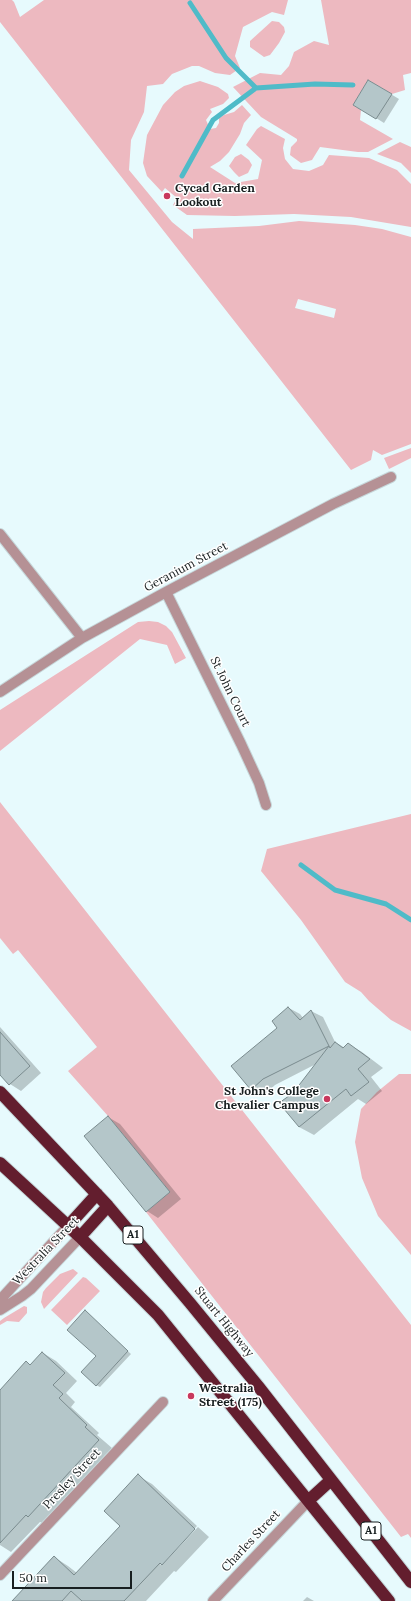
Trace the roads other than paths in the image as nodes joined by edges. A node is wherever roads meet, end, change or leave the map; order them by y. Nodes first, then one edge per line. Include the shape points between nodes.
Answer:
1 (391, 477) dead end
2 (0, 534) edge
3 (166, 592) junction
4 (82, 638) junction
5 (0, 692) edge
6 (266, 806) dead end
7 (0, 1092) edge
8 (0, 1163) edge
9 (96, 1194) junction
10 (108, 1206) junction
11 (68, 1226) junction
12 (80, 1237) junction
13 (0, 1300) edge
14 (0, 1310) edge
15 (163, 1402) dead end
16 (331, 1480) junction
17 (309, 1500) junction
18 (0, 1575) edge
19 (411, 1582) edge
20 (213, 1601) edge
21 (389, 1601) edge

1 - 3 street, Geranium Street via 333,504
2 - 4 street
3 - 4 street, Geranium Street
3 - 6 street, St John Court via 241,744 259,783
4 - 5 street, Geranium Street
7 - 9 highway, Stuart Highway / A1
8 - 11 highway, A1
9 - 10 highway, Stuart Highway / A1
9 - 11 highway, Westralia Street
10 - 12 highway, Westralia Street
10 - 16 highway, Stuart Highway / A1 via 190,1303
11 - 12 highway, A1
11 - 13 street, Westralia Street
12 - 14 street, Westralia Street via 31,1289
12 - 17 highway, A1 via 158,1315
15 - 18 street, Presley Street
16 - 17 highway
16 - 19 highway, Stuart Highway / A1
17 - 20 street, Charles Street
17 - 21 highway, A1

